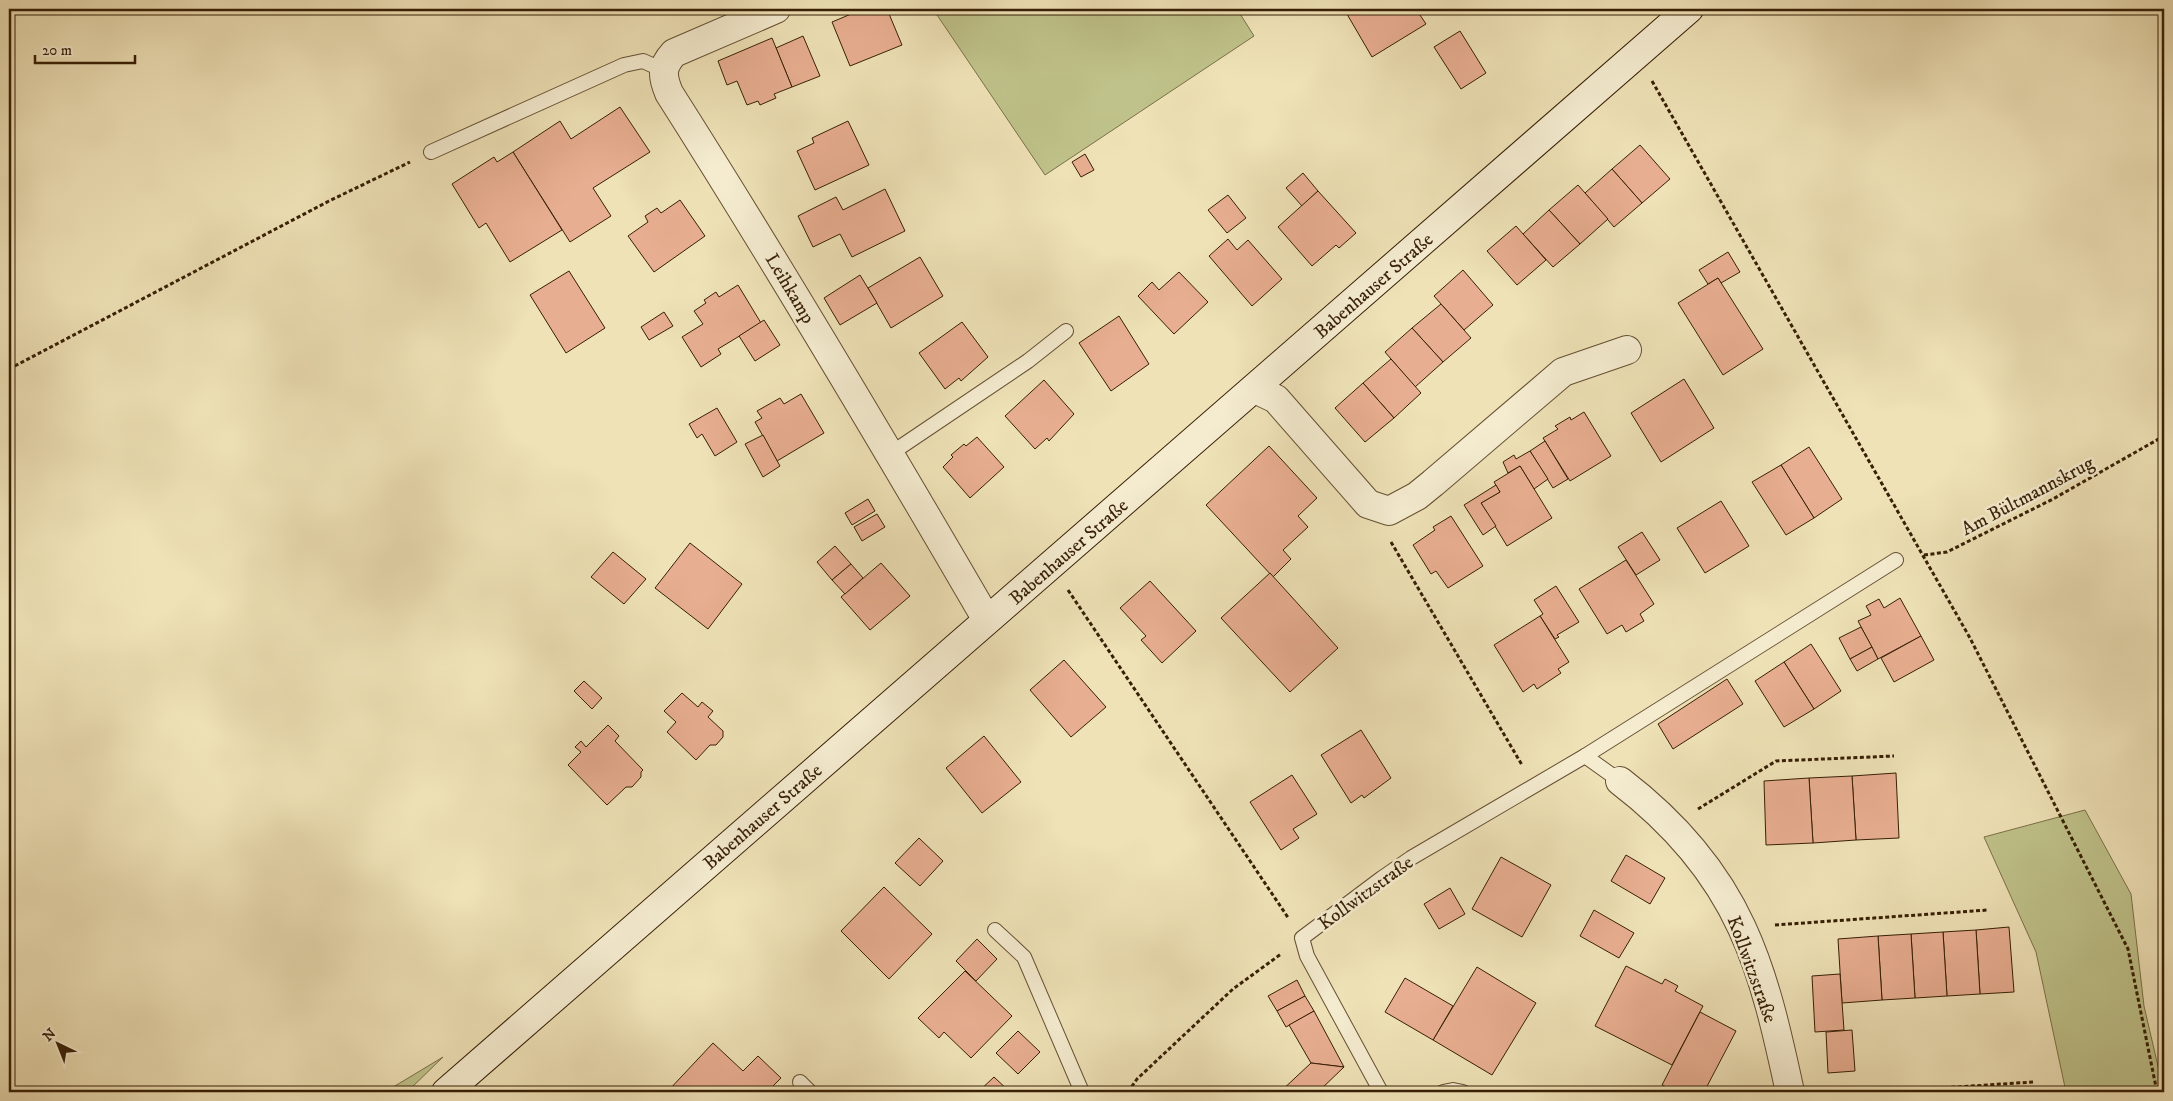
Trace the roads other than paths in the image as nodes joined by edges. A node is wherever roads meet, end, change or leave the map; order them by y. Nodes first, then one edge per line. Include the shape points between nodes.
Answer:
1 (776, 9) edge
2 (1690, 9) edge
3 (663, 70) junction
4 (431, 152) road end
5 (1066, 330) dead end
6 (1626, 350) dead end
7 (1255, 389) junction
8 (890, 454) junction
9 (1896, 560) road end
10 (987, 620) junction
11 (1584, 756) junction
12 (1620, 781) joint
13 (995, 930) dead end
14 (446, 1092) edge
15 (1082, 1092) edge
16 (1380, 1092) edge
17 (1443, 1092) edge
18 (1463, 1092) edge
19 (1790, 1092) edge

1 - 3 main road via 684,48 667,61
2 - 7 main road, Babenhauser Straße
3 - 4 lane via 635,61
3 - 8 main road, Leihkamp via 669,93
5 - 8 lane via 1028,361
6 - 7 main road via 1563,372 1417,496 1389,511 1368,504 1276,399
7 - 10 main road, Babenhauser Straße
8 - 10 main road, Leihkamp
9 - 11 lane, Kollwitzstraße
10 - 14 main road, Babenhauser Straße
11 - 12 lane, Kollwitzstraße
11 - 16 lane, Kollwitzstraße via 1389,873 1302,938 1307,956
12 - 19 main road, Kollwitzstraße via 1672,825 1689,844 1742,928 1767,998
13 - 15 lane via 1024,957
17 - 18 lane

